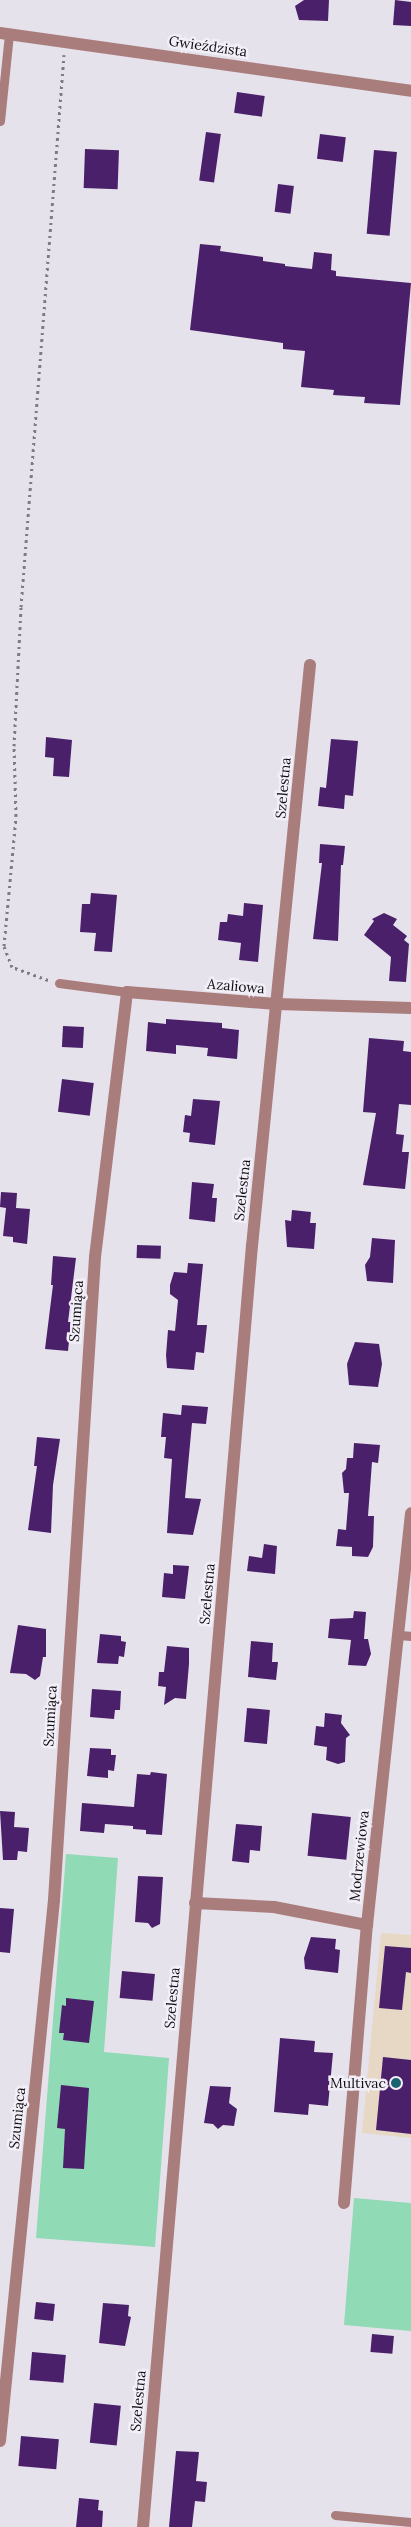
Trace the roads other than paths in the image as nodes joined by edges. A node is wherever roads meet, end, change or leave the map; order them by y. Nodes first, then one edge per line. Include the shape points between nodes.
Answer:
1 (5, 34) edge
2 (411, 91) edge
3 (0, 121) edge
4 (310, 664) dead end
5 (59, 982) road end
6 (127, 992) junction
7 (277, 1004) junction
8 (411, 1008) edge
9 (411, 1513) edge
10 (405, 1636) edge
11 (194, 1903) junction
12 (367, 1925) junction
13 (344, 2203) dead end
14 (0, 2441) edge
15 (335, 2515) dead end
16 (411, 2522) edge
17 (143, 2527) edge

1 - 2 street, Gwieździsta
1 - 3 lane
4 - 7 street, Szelestna
5 - 6 lane, Azaliowa
6 - 7 street, Azaliowa
6 - 14 street, Szumiąca via 95,1257 54,1900
7 - 8 street, Azaliowa
7 - 11 street, Szelestna via 252,1246
9 - 10 street, Modrzewiowa
10 - 12 street, Modrzewiowa
11 - 12 street via 274,1907
11 - 17 street, Szelestna
12 - 13 street, Modrzewiowa
15 - 16 lane

